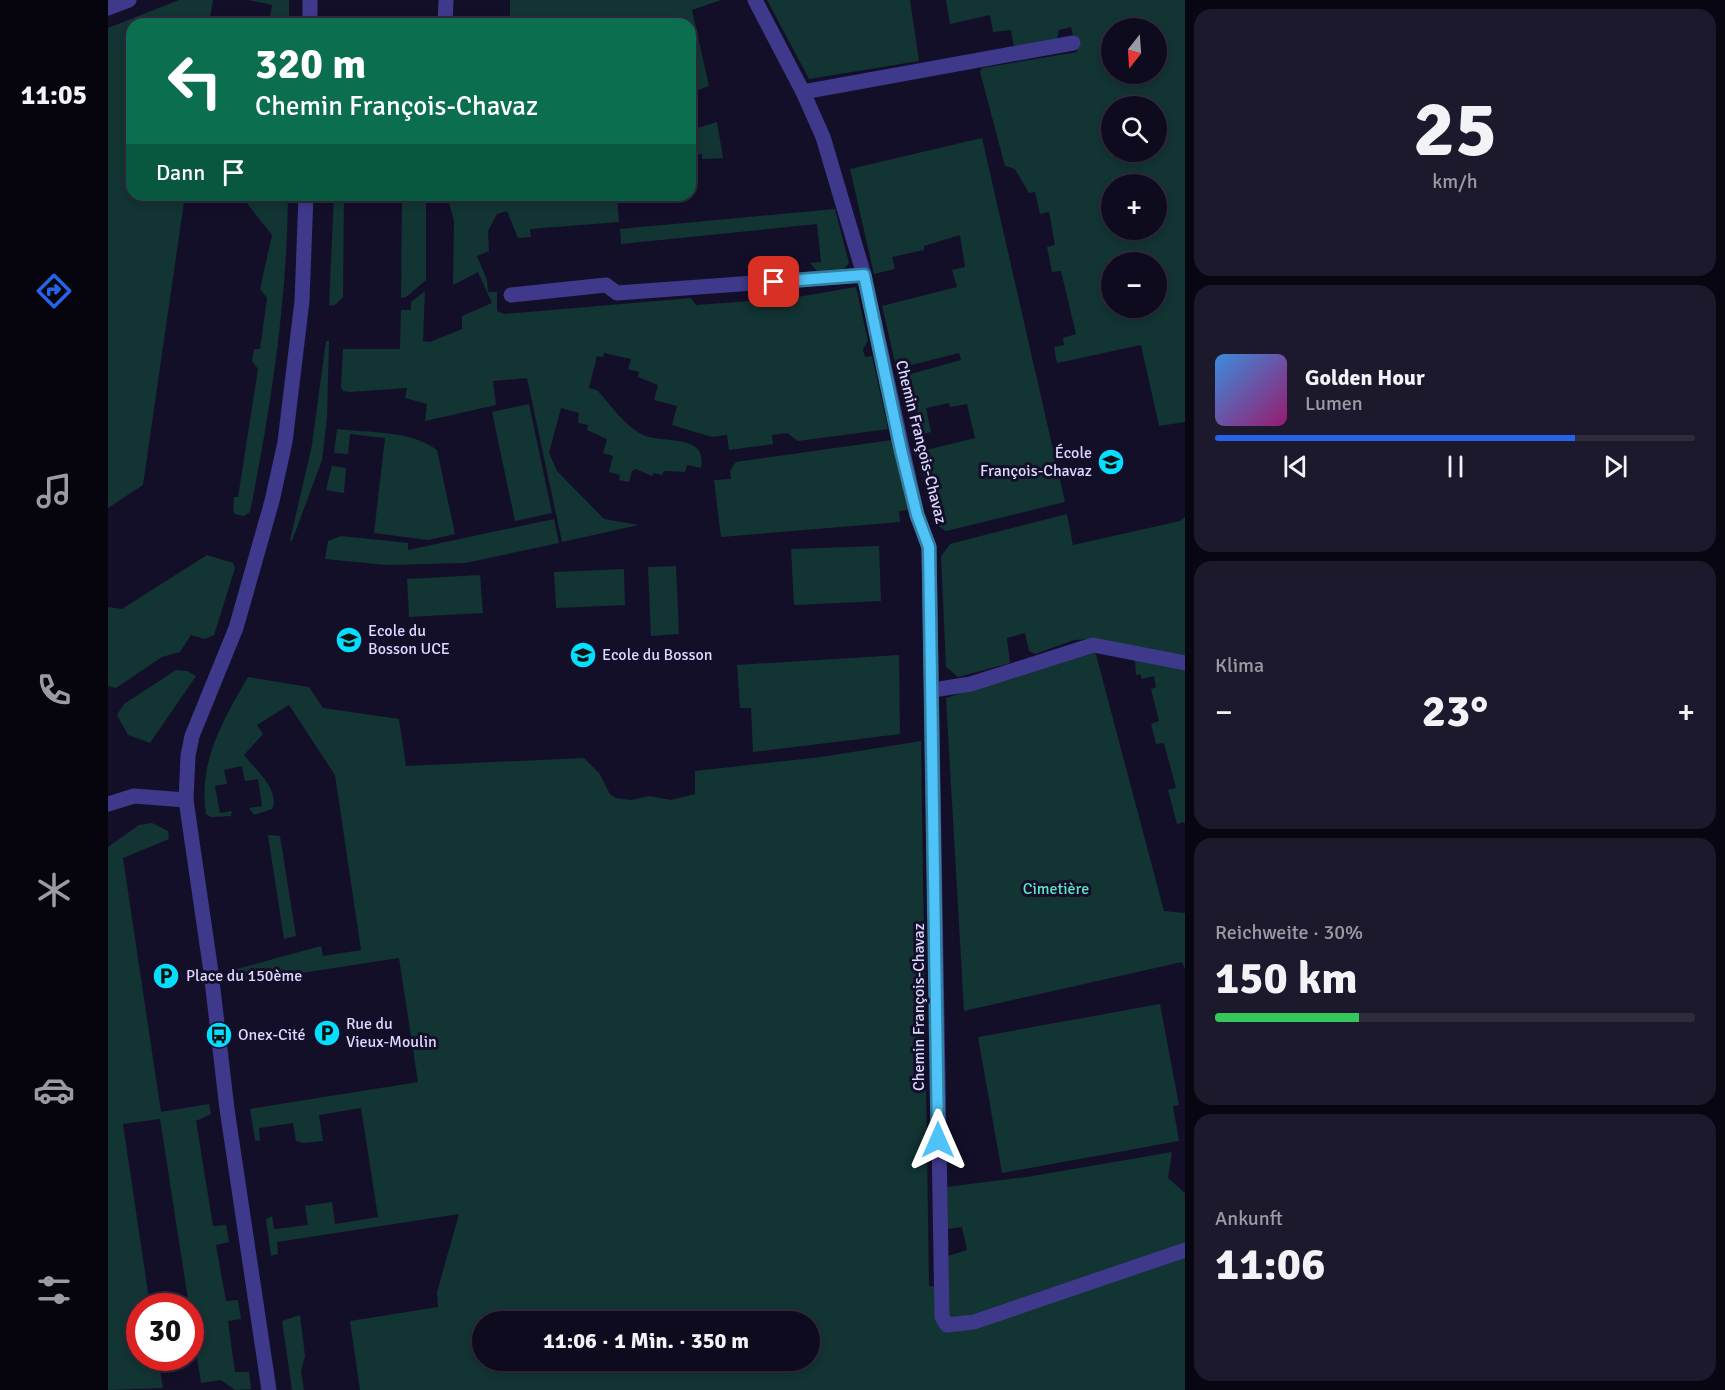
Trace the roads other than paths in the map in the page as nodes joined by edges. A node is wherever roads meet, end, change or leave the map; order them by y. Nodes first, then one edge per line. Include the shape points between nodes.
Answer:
1 (129, 0) edge
2 (310, 0) edge
3 (446, 0) edge
4 (755, 0) edge
5 (108, 8) edge
6 (310, 18) edge
7 (445, 18) edge
8 (1073, 43) dead end
9 (803, 92) junction
10 (306, 201) edge
11 (864, 275) junction
12 (511, 295) dead end
13 (1185, 663) edge
14 (933, 690) junction
15 (186, 800) junction
16 (108, 804) edge
17 (1185, 1250) edge
18 (269, 1390) edge

1 - 5 street
2 - 6 street
3 - 7 street
4 - 9 street, Chemin François-Chavaz
8 - 9 street
9 - 11 street, Chemin François-Chavaz via 832,161 846,222
10 - 15 street via 302,301 285,442 236,628 188,756
11 - 12 street via 617,292 606,285
11 - 14 street, Chemin François-Chavaz via 901,450 929,547
13 - 14 street via 1093,645 971,684
14 - 17 street, Chemin François-Chavaz via 942,1317 947,1325 974,1322
15 - 16 street via 134,796
15 - 18 street

